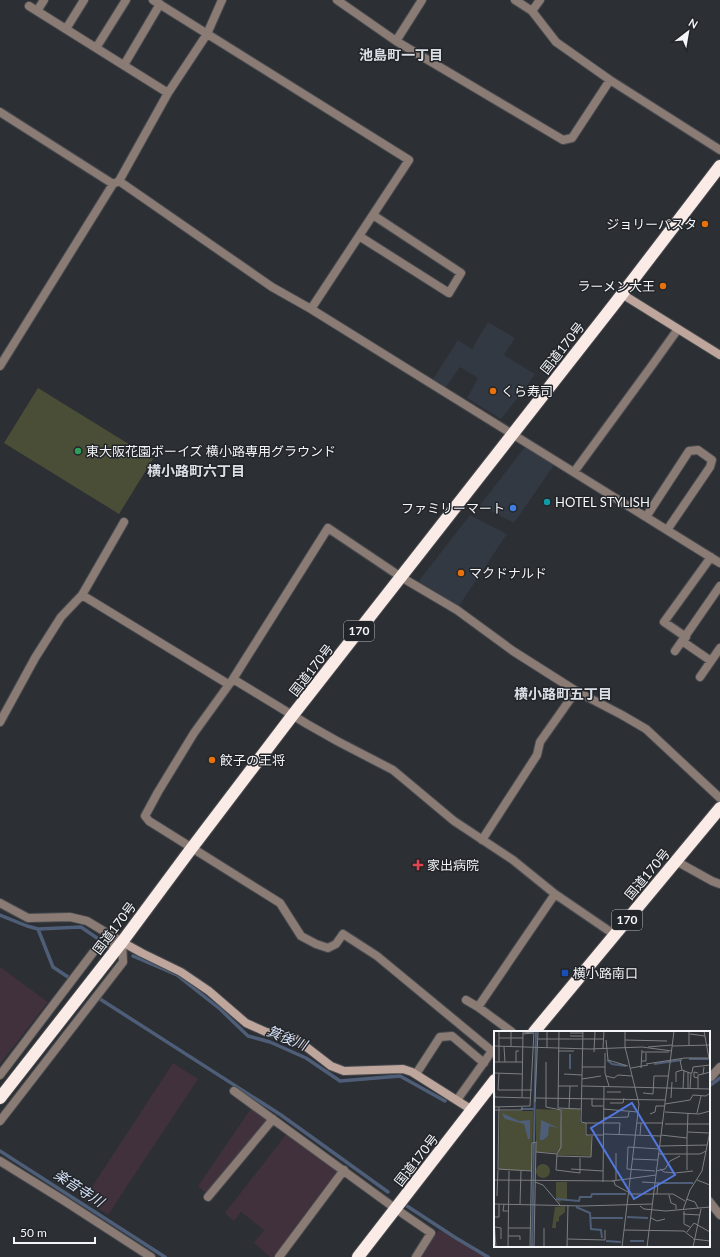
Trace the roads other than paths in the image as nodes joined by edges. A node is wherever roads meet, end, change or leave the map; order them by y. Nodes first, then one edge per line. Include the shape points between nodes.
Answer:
1 (44, 0) edge
2 (84, 0) edge
3 (126, 0) edge
4 (222, 0) edge
5 (337, 0) edge
6 (422, 0) edge
7 (516, 0) edge
8 (540, 0) edge
9 (156, 2) edge
10 (29, 6) dead end
11 (37, 11) junction
12 (532, 11) junction
13 (66, 29) junction
14 (206, 34) junction
15 (396, 41) junction
16 (96, 48) junction
17 (124, 66) junction
18 (610, 80) junction
19 (168, 93) junction
20 (0, 112) edge
21 (720, 150) edge
22 (720, 166) edge
23 (116, 183) junction
24 (373, 215) junction
25 (359, 236) junction
26 (622, 294) junction
27 (310, 309) junction
28 (678, 329) junction
29 (720, 355) edge
30 (0, 366) edge
31 (513, 434) junction
32 (574, 472) junction
33 (646, 517) junction
34 (124, 522) dead end
35 (667, 530) junction
36 (711, 557) junction
37 (720, 563) edge
38 (401, 576) junction
39 (720, 586) edge
40 (82, 595) junction
41 (684, 639) junction
42 (720, 648) edge
43 (675, 651) dead end
44 (711, 661) junction
45 (700, 677) dead end
46 (230, 681) junction
47 (576, 691) junction
48 (292, 716) junction
49 (0, 722) edge
50 (720, 798) edge
51 (720, 808) edge
52 (482, 840) junction
53 (191, 848) junction
54 (676, 861) junction
55 (720, 884) edge
56 (555, 894) junction
57 (0, 903) edge
58 (615, 935) junction
59 (122, 942) junction
60 (466, 1000) dead end
61 (478, 1007) junction
62 (511, 1031) edge
63 (535, 1031) edge
64 (494, 1052) edge
65 (484, 1063) junction
66 (720, 1067) edge
67 (416, 1074) junction
68 (0, 1075) edge
69 (710, 1076) edge
70 (494, 1081) edge
71 (234, 1091) dead end
72 (0, 1098) edge
73 (457, 1100) junction
74 (472, 1110) junction
75 (274, 1119) junction
76 (0, 1121) edge
77 (0, 1161) edge
78 (344, 1170) junction
79 (208, 1197) dead end
80 (710, 1202) edge
81 (396, 1209) junction
82 (720, 1216) edge
83 (151, 1257) edge
84 (279, 1257) edge
85 (358, 1257) edge
86 (416, 1257) edge

1 - 11 street
2 - 13 street
3 - 16 street
4 - 14 street
5 - 15 street
6 - 15 street
7 - 12 street
8 - 12 street
9 - 14 street
9 - 17 street
10 - 11 street
11 - 13 street
12 - 18 street via 556,42
13 - 16 street
14 - 19 street
14 - 24 street via 409,160
15 - 18 street via 563,140 572,138
16 - 17 street
17 - 19 street
18 - 21 street
19 - 23 street
20 - 23 street
22 - 26 highway, 国道170号 / 170
23 - 27 street via 272,287
23 - 30 street
24 - 25 street
24 - 25 street via 461,273 449,293
25 - 27 street
26 - 28 street
26 - 31 highway, 国道170号 / 170
27 - 31 street
28 - 29 street
28 - 32 street
31 - 32 street
31 - 38 highway, 国道170号 / 170
32 - 33 street
33 - 35 street
33 - 35 street via 689,451 698,450 712,460 710,467
34 - 40 street
35 - 36 street
36 - 37 street
36 - 41 street via 664,622
38 - 46 street via 328,528
38 - 47 street via 457,610 513,652
38 - 48 highway, 国道170号 / 170
39 - 41 street
40 - 46 street
40 - 49 street via 62,617 35,658
41 - 43 street
41 - 44 street
42 - 44 street
44 - 45 street
46 - 48 street
46 - 53 street via 194,733 145,816 149,822
47 - 50 street via 646,729
47 - 52 street via 540,742 537,755
48 - 52 street via 393,770 454,821
48 - 53 highway, 国道170号 / 170
51 - 54 highway, 国道170号 / 170
52 - 56 street via 513,860
53 - 59 highway, 国道170号 / 170
53 - 64 street via 280,903 301,936 328,948 336,944 343,934 371,952
54 - 55 street
54 - 58 highway, 国道170号 / 170
56 - 58 street
56 - 61 street
57 - 59 street via 28,918 70,917 87,921
58 - 63 highway, 国道170号 / 170
59 - 67 street via 181,972 209,991 246,1023 266,1032 296,1039 331,1066 344,1071 403,1069
59 - 68 street via 98,946
59 - 72 highway, 国道170号 / 170
59 - 76 street via 123,962
60 - 61 street
61 - 62 street
64 - 65 street
65 - 67 street via 452,1036 440,1037
65 - 73 street
66 - 69 street
67 - 73 street
70 - 74 highway, 国道170号
71 - 75 street
73 - 74 street
74 - 81 highway, 国道170号
75 - 78 street
75 - 79 street
77 - 83 street
78 - 81 street
78 - 84 street
80 - 82 street
81 - 85 highway, 国道170号
81 - 86 street via 431,1233

